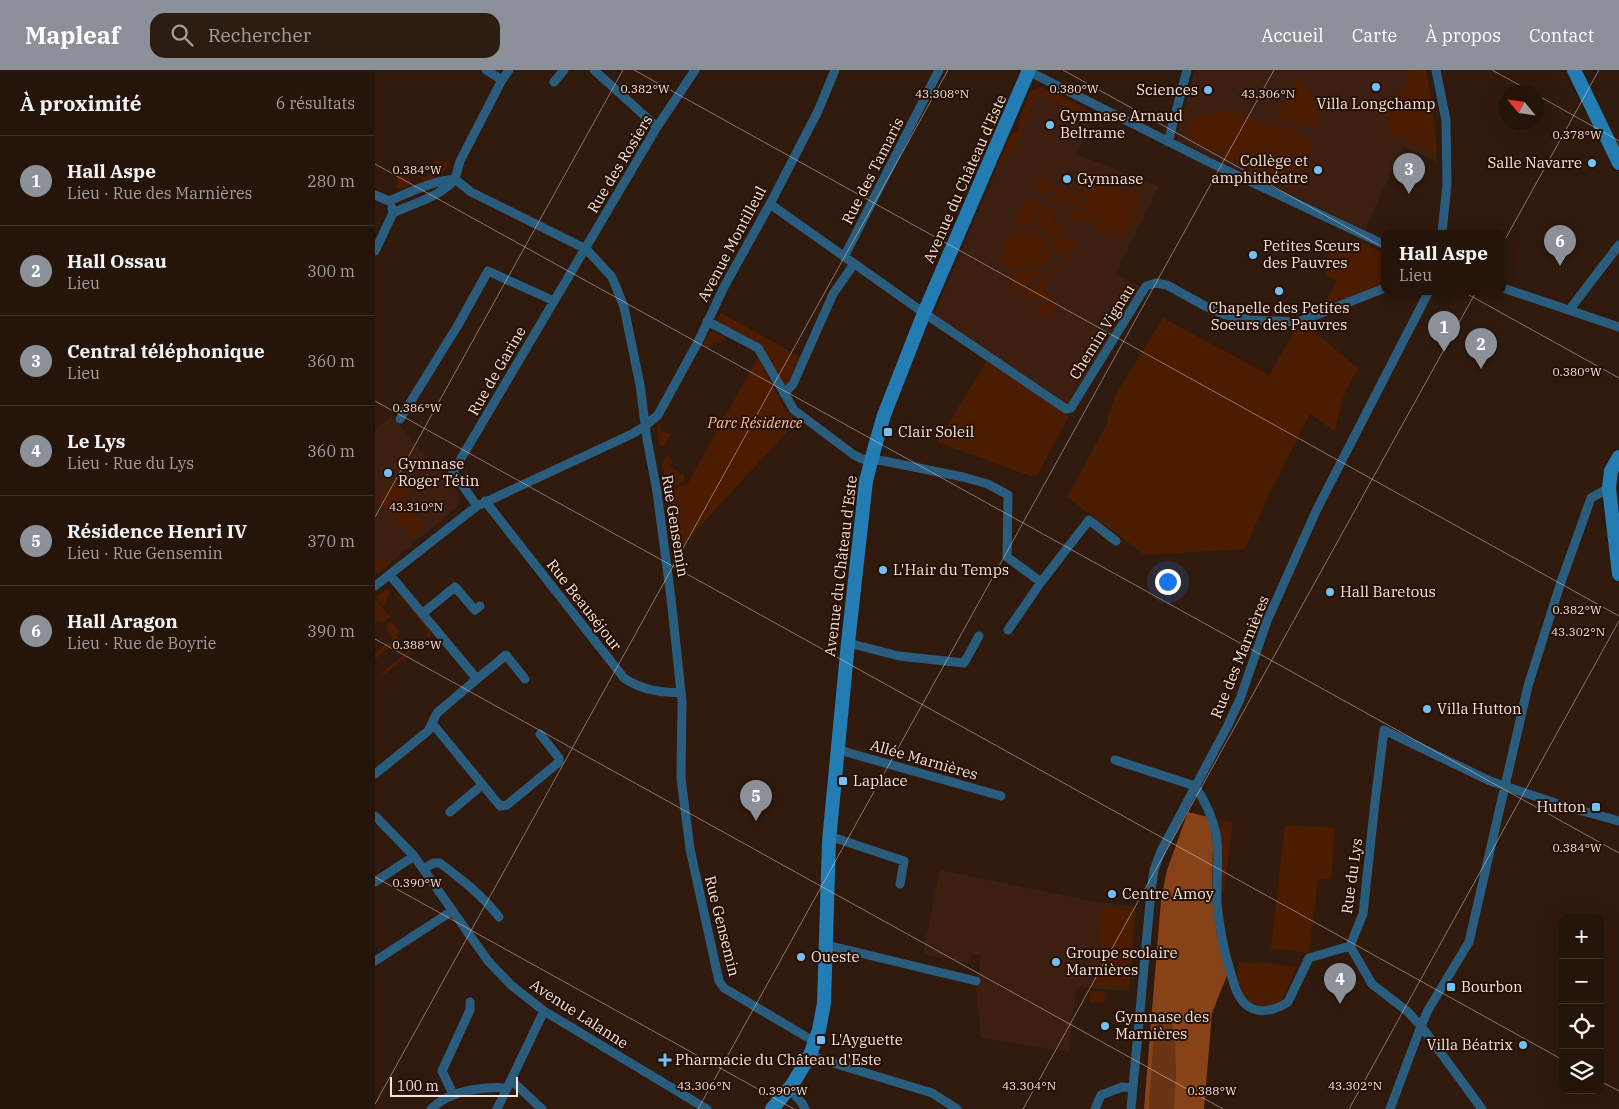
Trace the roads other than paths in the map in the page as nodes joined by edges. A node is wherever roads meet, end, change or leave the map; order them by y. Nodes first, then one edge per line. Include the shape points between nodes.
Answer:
1 (486, 70) edge
2 (509, 70) edge
3 (564, 70) edge
4 (595, 70) edge
5 (695, 70) edge
6 (835, 70) edge
7 (939, 70) edge
8 (1187, 70) edge
9 (1436, 70) edge
10 (1028, 71) edge
11 (1576, 71) edge
12 (502, 80) junction
13 (554, 82) dead end
14 (657, 127) junction
15 (1168, 142) junction
16 (1618, 160) edge
17 (455, 179) junction
18 (375, 195) edge
19 (389, 201) junction
20 (770, 204) junction
21 (393, 213) junction
22 (1442, 230) edge
23 (1381, 243) edge
24 (1619, 245) edge
25 (585, 249) junction
26 (375, 251) edge
27 (844, 257) junction
28 (854, 264) junction
29 (1506, 289) edge
30 (1381, 290) edge
31 (1427, 295) edge
32 (554, 301) junction
33 (1569, 309) junction
34 (924, 313) junction
35 (707, 321) junction
36 (1619, 327) edge
37 (784, 394) junction
38 (400, 419) dead end
39 (645, 426) junction
40 (1619, 457) edge
41 (871, 460) junction
42 (1609, 488) junction
43 (481, 503) junction
44 (1116, 541) dead end
45 (1619, 573) edge
46 (390, 575) junction
47 (1041, 582) junction
48 (375, 586) edge
49 (481, 606) dead end
50 (423, 613) junction
51 (1008, 630) dead end
52 (979, 636) dead end
53 (848, 643) junction
54 (477, 679) junction
55 (525, 679) dead end
56 (681, 692) junction
57 (432, 723) junction
58 (540, 734) dead end
59 (839, 750) junction
60 (1115, 760) dead end
61 (375, 774) edge
62 (482, 786) junction
63 (1195, 786) junction
64 (1506, 786) junction
65 (1001, 796) dead end
66 (450, 812) dead end
67 (375, 816) edge
68 (1619, 821) edge
69 (829, 836) junction
70 (414, 856) junction
71 (423, 869) junction
72 (375, 882) edge
73 (900, 884) dead end
74 (452, 911) junction
75 (499, 917) dead end
76 (826, 946) junction
77 (1350, 946) junction
78 (375, 961) edge
79 (976, 981) dead end
80 (470, 1002) dead end
81 (544, 1011) junction
82 (1421, 1026) junction
83 (813, 1048) junction
84 (511, 1080) junction
85 (1132, 1088) junction
86 (507, 1089) junction
87 (789, 1089) junction
88 (453, 1094) junction
89 (1391, 1106) edge
90 (431, 1109) edge
91 (497, 1109) edge
92 (542, 1109) edge
93 (707, 1109) edge
94 (772, 1109) edge
95 (805, 1109) edge
96 (957, 1109) edge
97 (1095, 1109) edge
98 (1131, 1109) edge
99 (1482, 1109) edge

1 - 12 street
2 - 12 street
3 - 13 street
4 - 14 street
5 - 14 street, Rue des Rosiers
6 - 20 street, Avenue Montilleul via 818,111
7 - 27 street, Rue des Tamaris
8 - 15 street
9 - 22 street via 1446,120 1447,184
10 - 15 street
10 - 34 street, Avenue du Château d'Este
11 - 16 street
12 - 17 street
14 - 25 street, Rue des Rosiers
15 - 23 street
17 - 19 street via 438,182
17 - 21 street via 448,188
17 - 25 street, Rue Gensemin via 471,192
18 - 19 street
19 - 21 street
20 - 27 street
20 - 35 street, Avenue Montilleul
21 - 26 street
24 - 33 street
25 - 32 street, Rue de Garine
25 - 39 street, Rue Gensemin via 612,277 624,307
27 - 28 street
28 - 34 street
28 - 37 street via 833,294 793,384
29 - 33 street
30 - 34 street, Chemin Vignau via 1298,322 1249,320 1223,314 1167,285 1156,283 1147,286 1071,408 1066,409
31 - 63 street, Rue des Marnières via 1317,509 1267,621 1240,698
32 - 38 street via 488,271
32 - 43 street, Rue de Garine via 453,472
33 - 36 street
34 - 41 street, Avenue du Château d'Este via 884,415
35 - 37 street via 758,348
35 - 39 street, Avenue Montilleul via 658,415
37 - 41 street via 794,410 854,455 862,460
39 - 43 street, Avenue Montilleul
39 - 56 street, Rue Gensemin via 667,568
40 - 42 street via 1611,471
41 - 47 street via 963,477 988,484 1008,495 1007,557
41 - 53 street, Avenue du Château d'Este
42 - 45 street
42 - 64 street via 1591,498 1560,585 1528,686
43 - 46 street, Avenue Montilleul
43 - 56 street, Rue Beauséjour via 624,678 648,689
44 - 47 street via 1089,520
46 - 48 street, Avenue Montilleul
46 - 50 street
47 - 51 street
49 - 50 street via 475,610 455,587
50 - 54 street
52 - 53 street via 964,663 899,656
53 - 59 street, Avenue du Château d'Este
54 - 55 street via 506,655
54 - 57 street via 437,713
56 - 83 street, Rue Gensemin via 681,778 690,849 719,981 724,988
57 - 61 street via 428,730
57 - 62 street
58 - 62 street via 559,758 557,764 504,806 498,804
59 - 65 street, Allée Marnières
59 - 69 street, Avenue du Château d'Este
60 - 63 street
62 - 66 street
63 - 77 street via 1207,804 1216,835 1220,926 1235,988 1242,1001 1261,1012 1281,1006 1288,1002 1309,958
63 - 85 street, Rue des Marnières via 1154,870
64 - 68 street
64 - 77 street, Rue du Lys via 1384,730 1363,914
64 - 82 street via 1469,942
67 - 70 street, Avenue Lalanne
69 - 73 street via 904,861
69 - 76 street, Avenue du Château d'Este
70 - 71 street, Avenue Lalanne
70 - 72 street
71 - 74 street, Avenue Lalanne
71 - 75 street via 440,863 468,884
74 - 78 street
74 - 81 street, Avenue Lalanne via 488,961 511,985
76 - 79 street
76 - 83 street, Avenue du Château d'Este via 824,1003
77 - 82 street via 1372,984
80 - 88 street via 470,1010 441,1071
81 - 84 street
81 - 93 street, Avenue Lalanne
82 - 89 street
82 - 99 street
83 - 87 street, Avenue du Château d'Este
83 - 96 street, Rue Gensemin via 820,1059 932,1093
84 - 86 street
84 - 92 street
85 - 97 street via 1122,1087 1101,1094
85 - 98 street, Rue des Marnières
86 - 88 street via 501,1087
86 - 91 street
87 - 94 street, Avenue du Château d'Este
87 - 95 street
88 - 90 street

